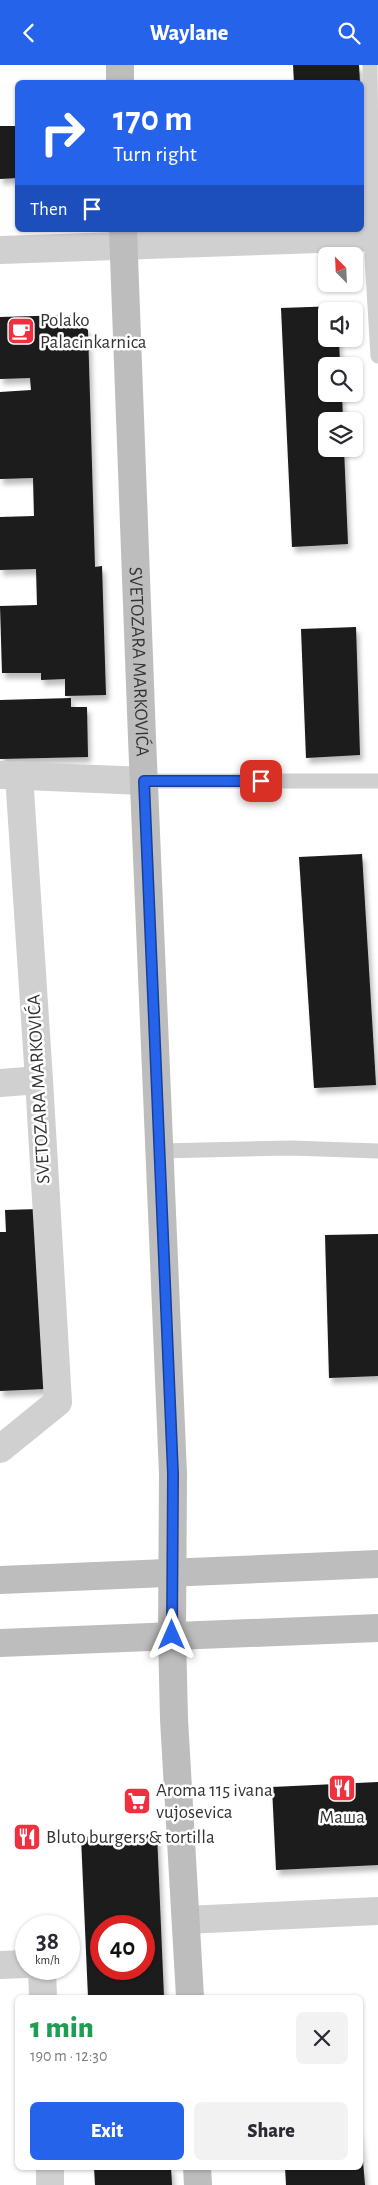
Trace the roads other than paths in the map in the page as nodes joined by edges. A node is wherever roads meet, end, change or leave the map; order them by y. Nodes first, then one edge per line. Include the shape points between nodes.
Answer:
1 (120, 65) edge
2 (370, 65) edge
3 (120, 80) edge
4 (375, 237) edge
5 (123, 238) edge
6 (0, 250) edge
7 (378, 356) edge
8 (9, 775) edge
9 (144, 781) junction
10 (378, 781) edge
11 (39, 1080) junction
12 (0, 1083) edge
13 (161, 1151) junction
14 (378, 1151) edge
15 (0, 1449) edge
16 (378, 1564) edge
17 (172, 1571) junction
18 (0, 1580) edge
19 (378, 1628) edge
20 (172, 1635) junction
21 (0, 1643) edge
22 (378, 1911) edge
23 (186, 1920) junction
24 (15, 1964) edge
25 (0, 1965) edge
26 (42, 1980) edge
27 (43, 1995) edge
28 (190, 1995) edge
29 (50, 2170) edge
30 (197, 2170) edge
31 (50, 2185) edge
32 (198, 2185) edge

1 - 3 street
2 - 4 lane
4 - 5 street
4 - 7 lane
5 - 6 street
5 - 9 street, SVETOZARA MARKOVIĆA
8 - 9 street
8 - 11 street, SVETOZARA MARKOVIĆA
9 - 10 lane
9 - 13 street, SVETOZARA MARKOVIĆA
11 - 12 street
11 - 15 street, SVETOZARA MARKOVIĆA via 58,1402
13 - 14 lane via 291,1148
13 - 17 street, SVETOZARA MARKOVIĆA via 173,1474
16 - 17 street
17 - 18 street
17 - 20 street, SVETOZARA MARKOVIĆA
19 - 20 street
20 - 21 street
20 - 23 street, SVETOZARA MARKOVIĆA
22 - 23 street
23 - 28 street, SVETOZARA MARKOVIĆA
24 - 25 street
26 - 27 street
29 - 31 street
30 - 32 street

